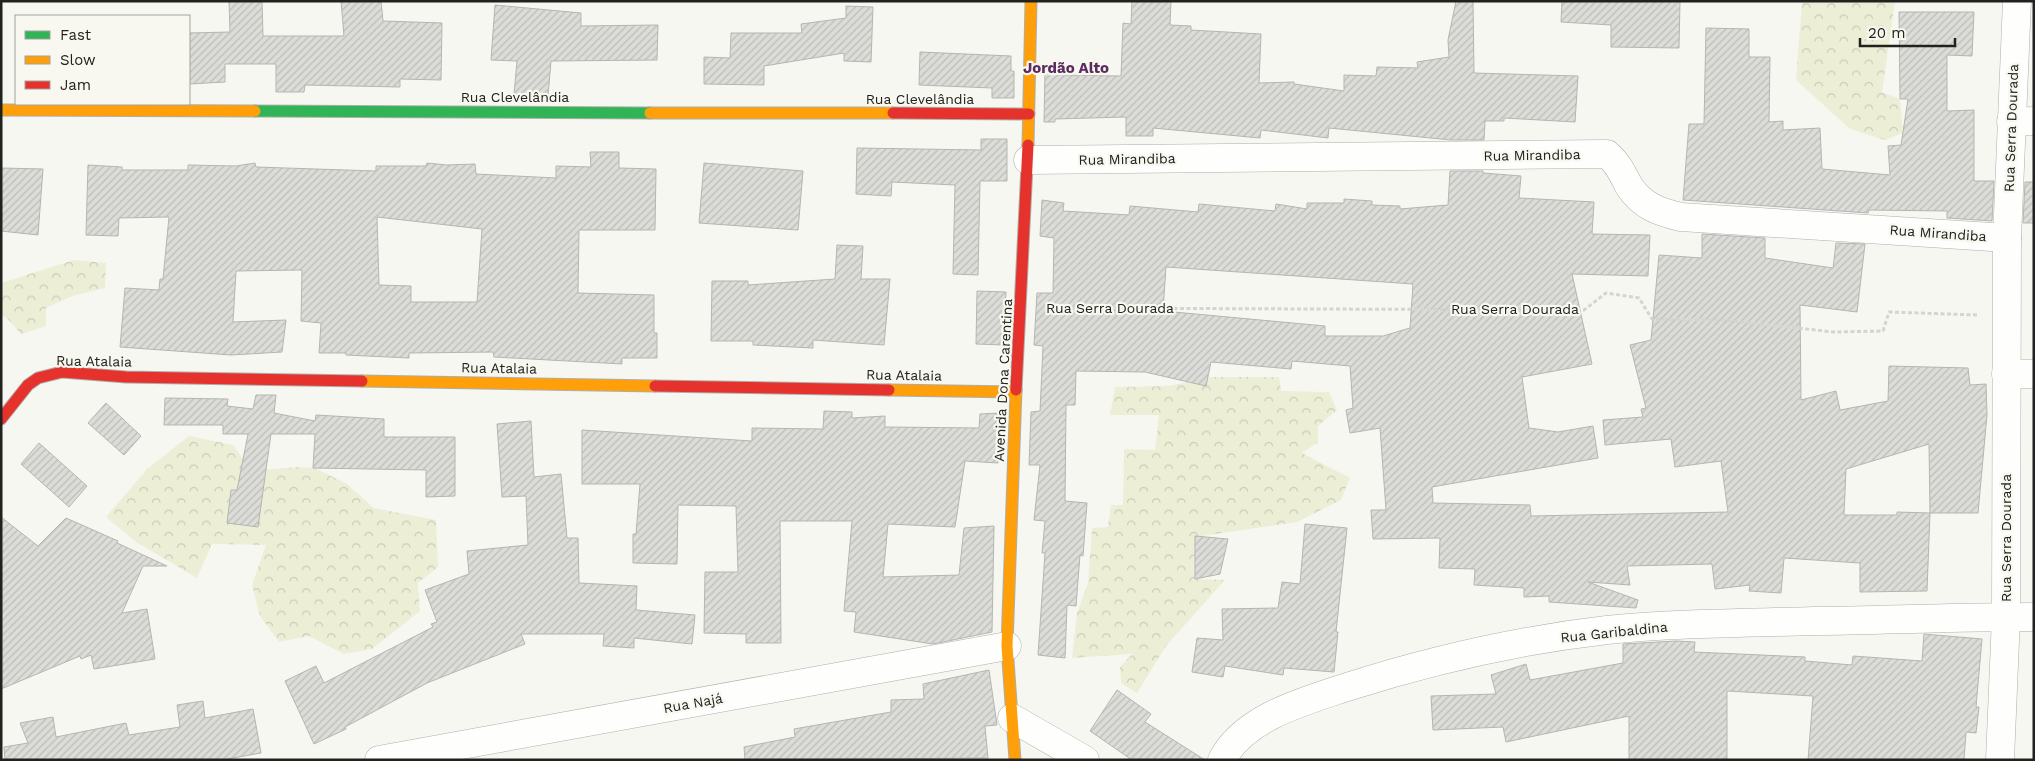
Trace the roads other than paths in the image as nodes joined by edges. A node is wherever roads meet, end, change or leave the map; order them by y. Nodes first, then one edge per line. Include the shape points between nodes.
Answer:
1 (1031, 1) edge
2 (2018, 1) edge
3 (1, 110) edge
4 (1029, 114) junction
5 (2022, 121) edge
6 (1028, 160) junction
7 (2007, 238) junction
8 (2006, 374) junction
9 (2034, 374) edge
10 (1016, 392) junction
11 (1, 420) edge
12 (2006, 617) junction
13 (2034, 617) edge
14 (1007, 646) junction
15 (1012, 718) junction
16 (379, 760) edge
17 (1015, 760) edge
18 (1085, 760) edge
19 (1222, 760) edge
20 (2000, 760) edge

1 - 4 street, Avenida Dona Carentina
2 - 5 street, Rua Serra Dourada
3 - 4 street, Rua Clevelândia
4 - 6 street, Avenida Dona Carentina
5 - 7 street, Rua Serra Dourada
6 - 7 street, Rua Mirandiba via 1607,154 1620,166 1630,187 1650,208 1681,217
6 - 10 street, Avenida Dona Carentina
7 - 8 street, Rua Serra Dourada
8 - 9 street
8 - 12 street, Rua Serra Dourada
10 - 11 street, Rua Atalaia via 126,377 65,373 33,381
10 - 14 street, Avenida Dona Carentina
12 - 13 street, Rua Garibaldina
12 - 19 street, Rua Garibaldina via 1685,624 1606,630 1500,646 1407,668 1312,699 1258,723 1227,751
12 - 20 street, Rua Serra Dourada
14 - 15 street, Avenida Dona Carentina
14 - 16 street, Rua Najá
15 - 17 street, Avenida Dona Carentina
15 - 18 street

